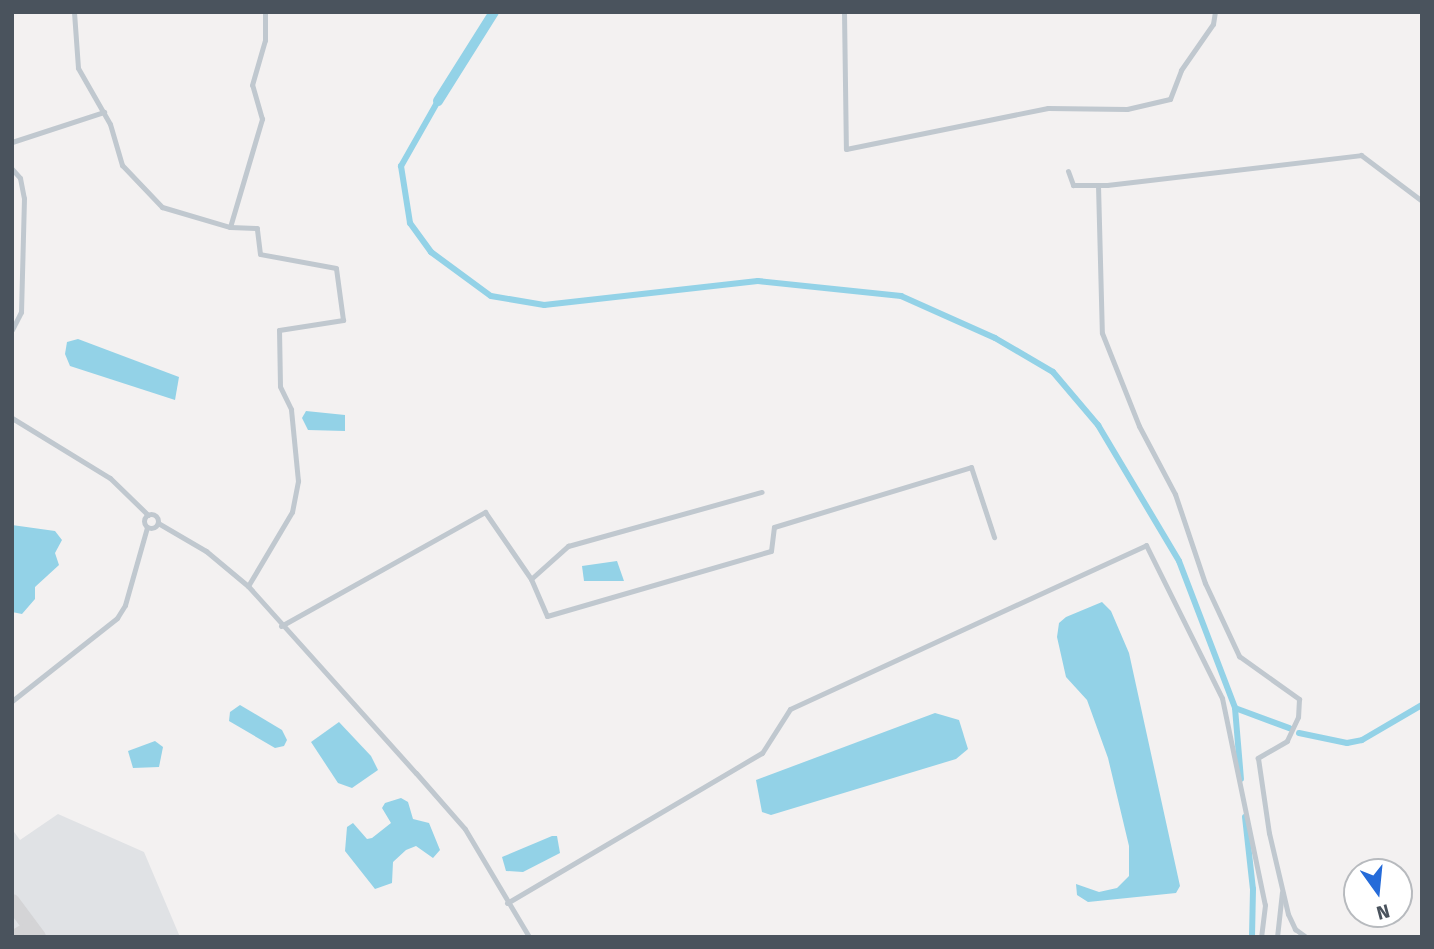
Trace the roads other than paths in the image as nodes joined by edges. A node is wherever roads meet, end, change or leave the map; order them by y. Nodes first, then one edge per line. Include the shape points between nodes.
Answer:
1 (74, 12) edge
2 (265, 12) edge
3 (844, 12) edge
4 (1215, 12) edge
5 (104, 113) junction
6 (12, 142) edge
7 (12, 169) edge
8 (1068, 171) dead end
9 (1098, 185) junction
10 (1422, 201) edge
11 (230, 227) junction
12 (12, 330) edge
13 (12, 418) edge
14 (762, 492) dead end
15 (148, 515) junction
16 (158, 523) junction
17 (147, 527) junction
18 (994, 537) dead end
19 (530, 579) junction
20 (248, 586) junction
21 (281, 626) junction
22 (12, 701) edge
23 (1283, 886) junction
24 (507, 902) junction
25 (529, 937) edge
26 (1261, 937) edge
27 (1277, 937) edge
28 (1306, 937) edge

1 - 5 street via 78,68
2 - 11 street via 265,40 252,85 262,119
3 - 4 street via 846,149 1048,108 1127,109 1170,99 1181,70 1213,24
5 - 6 street
5 - 11 street via 122,164 162,207
7 - 12 street via 20,178 24,198 20,312
8 - 9 street via 1073,185
9 - 10 street via 1177,180 1222,169 1350,154 1361,155
9 - 23 street via 1102,333 1139,426 1175,494 1205,583 1239,656 1299,699 1298,718 1287,741 1258,758 1269,833
11 - 20 street via 257,228 260,254 337,268 343,320 279,330 280,386 291,409 298,481 292,512
13 - 15 street via 110,478
14 - 19 street via 568,546
15 - 16 street via 155,516
15 - 17 street
16 - 17 street
16 - 20 street via 206,551
17 - 22 street via 125,605 117,618
18 - 19 street via 971,467 774,527 771,551 547,616
19 - 21 street via 485,512
20 - 21 street
21 - 24 street via 464,829
23 - 27 street
23 - 28 street via 1295,929
24 - 25 street
24 - 26 street via 762,753 790,709 1146,545 1222,698 1265,905

